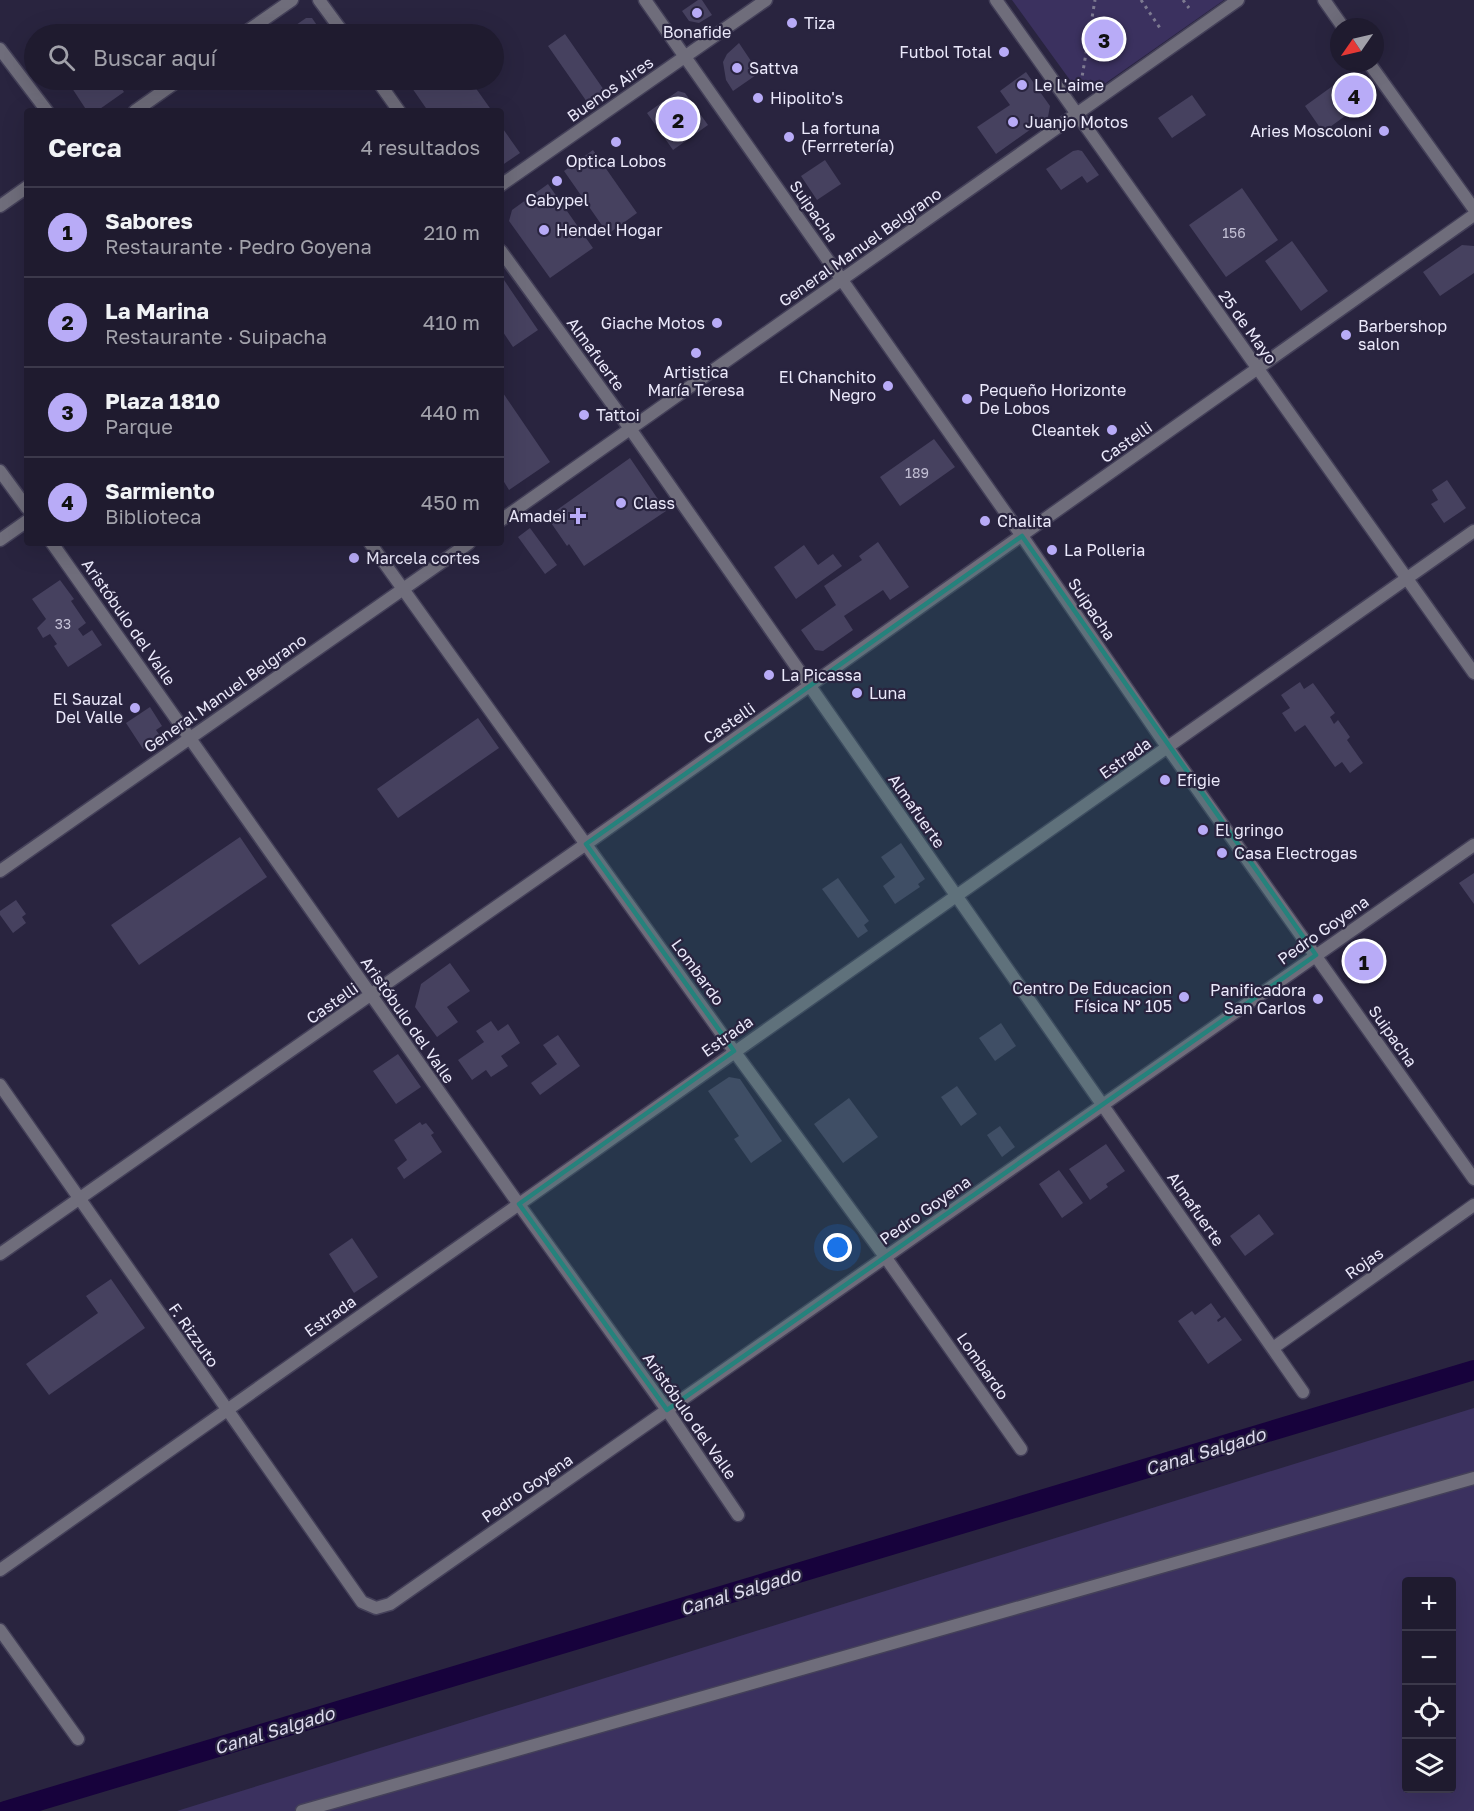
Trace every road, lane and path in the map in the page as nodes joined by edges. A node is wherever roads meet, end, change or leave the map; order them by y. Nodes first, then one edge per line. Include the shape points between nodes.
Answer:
1 (292, 0) edge
2 (319, 0) edge
3 (645, 0) edge
4 (766, 0) edge
5 (996, 0) edge
6 (1095, 0) edge
7 (1141, 0) edge
8 (1183, 0) edge
9 (1238, 0) edge
10 (1324, 0) edge
11 (1189, 8) dead end
12 (1337, 18) edge
13 (257, 24) edge
14 (337, 24) edge
15 (1160, 28) dead end
16 (0, 49) edge
17 (686, 56) junction
18 (1375, 72) edge
19 (24, 81) edge
20 (1081, 82) dead end
21 (31, 90) edge
22 (165, 90) edge
23 (384, 90) edge
24 (45, 108) edge
25 (139, 108) edge
26 (397, 108) edge
27 (1076, 114) junction
28 (504, 183) edge
29 (24, 189) edge
30 (0, 206) edge
31 (1474, 209) edge
32 (1474, 215) edge
33 (504, 255) edge
34 (842, 280) junction
35 (1257, 369) junction
36 (631, 430) junction
37 (0, 471) edge
38 (24, 504) edge
39 (504, 518) edge
40 (24, 523) edge
41 (1474, 531) edge
42 (1022, 536) junction
43 (0, 540) edge
44 (54, 546) edge
45 (372, 546) edge
46 (465, 546) edge
47 (1407, 578) junction
48 (403, 589) junction
49 (1474, 672) edge
50 (809, 686) junction
51 (190, 737) junction
52 (1168, 748) junction
53 (586, 844) junction
54 (1474, 844) edge
55 (0, 871) edge
56 (957, 895) junction
57 (1316, 955) junction
58 (371, 996) junction
59 (734, 1051) junction
60 (0, 1085) edge
61 (1103, 1104) junction
62 (1474, 1179) edge
63 (78, 1198) junction
64 (519, 1204) junction
65 (1474, 1205) edge
66 (0, 1254) edge
67 (886, 1257) junction
68 (1273, 1348) junction
69 (1303, 1392) dead end
70 (225, 1409) junction
71 (668, 1410) junction
72 (1021, 1449) dead end
73 (1474, 1478) edge
74 (738, 1515) dead end
75 (0, 1570) edge
76 (362, 1602) joint
77 (0, 1630) edge
78 (78, 1739) dead end
79 (302, 1811) edge

1 - 13 street
2 - 14 street
3 - 17 street, Suipacha
4 - 17 street, Buenos Aires
5 - 27 street, 25 de Mayo
6 - 20 path
7 - 15 path
8 - 11 path
9 - 27 street, General Manuel Belgrano
10 - 12 street
16 - 19 street
17 - 28 street, Buenos Aires
17 - 34 street, Suipacha
18 - 31 street
21 - 24 street
22 - 25 street
23 - 26 street
27 - 34 street, General Manuel Belgrano
27 - 35 street, 25 de Mayo
29 - 30 street
32 - 35 street, Castelli
33 - 36 street, Almafuerte
34 - 36 street, General Manuel Belgrano
34 - 42 street, Suipacha
35 - 42 street, Castelli
35 - 47 street, 25 de Mayo
36 - 39 street, General Manuel Belgrano
36 - 50 street, Almafuerte
37 - 38 street
40 - 43 street
41 - 47 street, Estrada
42 - 50 street, Castelli
42 - 52 street, Suipacha
44 - 51 street, Aristóbulo del Valle
45 - 48 street, Lombardo
46 - 48 street, General Manuel Belgrano
47 - 49 street, 25 de Mayo
47 - 52 street, Estrada
48 - 51 street, General Manuel Belgrano
48 - 53 street, Lombardo
50 - 53 street, Castelli
50 - 56 street, Almafuerte
51 - 55 street, General Manuel Belgrano
51 - 58 street, Aristóbulo del Valle
52 - 56 street, Estrada
52 - 57 street, Suipacha
53 - 58 street, Castelli
53 - 59 street, Lombardo
54 - 57 street, Pedro Goyena
56 - 59 street, Estrada
56 - 61 street, Almafuerte
57 - 61 street, Pedro Goyena
57 - 62 street, Suipacha
58 - 63 street, Castelli
58 - 64 street, Aristóbulo del Valle
59 - 64 street, Estrada
59 - 67 street, Lombardo
60 - 63 street, F. Rizzuto
61 - 67 street, Pedro Goyena
61 - 68 street, Almafuerte
63 - 66 street, Castelli
63 - 70 street, F. Rizzuto
64 - 70 street, Estrada
64 - 71 street, Aristóbulo del Valle
65 - 68 street, Rojas
67 - 71 street, Pedro Goyena
67 - 72 street, Lombardo
68 - 69 street, Almafuerte
70 - 75 street, Estrada
70 - 76 street, F. Rizzuto
71 - 74 street, Aristóbulo del Valle
71 - 76 street, Pedro Goyena via 390,1604 375,1608
73 - 79 street
77 - 78 street

